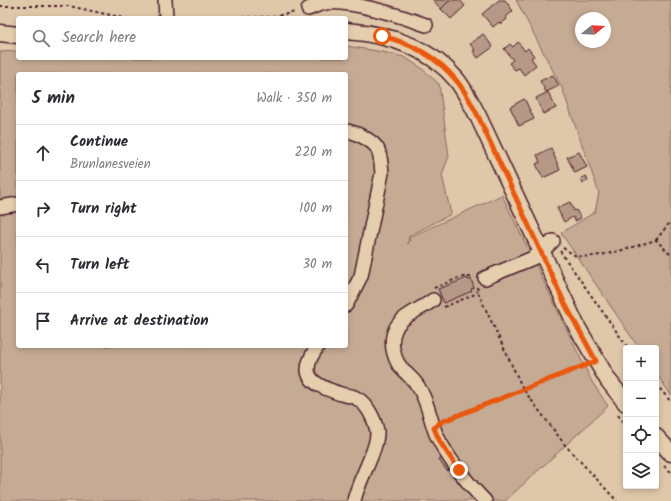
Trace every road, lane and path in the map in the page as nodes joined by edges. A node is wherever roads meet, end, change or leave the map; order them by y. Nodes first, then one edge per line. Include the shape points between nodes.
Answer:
1 (165, 0) edge
2 (0, 6) edge
3 (306, 9) edge
4 (115, 16) edge
5 (166, 16) edge
6 (275, 16) edge
7 (426, 25) dead end
8 (348, 31) edge
9 (348, 132) edge
10 (16, 204) edge
11 (0, 207) edge
12 (671, 221) edge
13 (656, 240) junction
14 (553, 241) joint
15 (541, 252) junction
16 (671, 255) edge
17 (480, 281) junction
18 (477, 290) junction
19 (433, 300) junction
20 (348, 301) edge
21 (316, 348) edge
22 (596, 361) junction
23 (659, 388) edge
24 (523, 389) junction
25 (623, 398) edge
26 (671, 402) edge
27 (434, 428) junction
28 (659, 440) edge
29 (671, 453) edge
30 (354, 501) edge
31 (485, 501) edge
32 (617, 501) edge

1 - 5 lane
2 - 4 path via 69,6
3 - 6 path
3 - 7 lane via 325,3 343,3 397,15
8 - 15 main road via 382,36 408,44 434,58 456,79 478,116
9 - 20 lane via 362,136 376,146 381,158 382,173 361,276
10 - 11 lane
12 - 13 path
13 - 14 path via 590,256 574,254
13 - 16 path
14 - 15 lane
15 - 17 lane
15 - 22 main road
17 - 18 path
17 - 19 path via 468,276 461,277 433,288
18 - 19 path via 473,295 443,307
18 - 24 path
19 - 27 lane via 398,325 392,341 399,364 420,388
21 - 30 lane via 307,366 309,376 315,384 356,398 373,418 376,444
22 - 24 path
22 - 25 main road
23 - 26 path
24 - 27 path via 449,418
24 - 32 path via 565,445
27 - 31 lane via 455,464
28 - 29 main road

